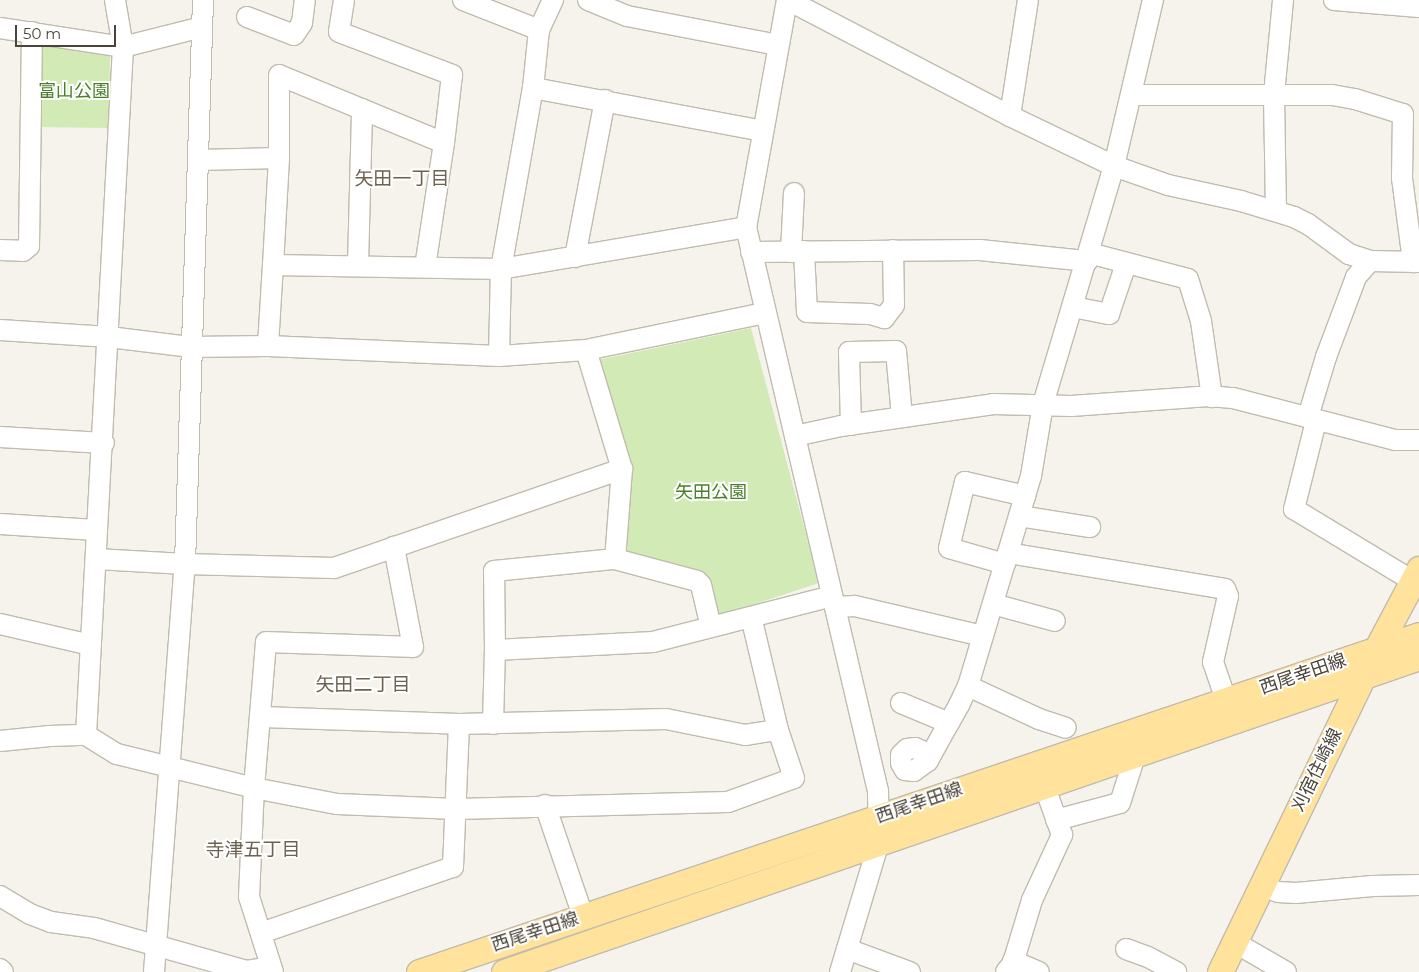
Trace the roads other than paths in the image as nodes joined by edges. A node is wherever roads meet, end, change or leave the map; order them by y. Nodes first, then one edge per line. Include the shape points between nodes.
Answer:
1 (115, 0) edge
2 (203, 0) edge
3 (304, 0) edge
4 (344, 0) edge
5 (553, 0) edge
6 (588, 0) edge
7 (788, 0) edge
8 (1028, 0) edge
9 (1153, 0) edge
10 (1283, 0) edge
11 (1334, 0) edge
12 (471, 1) edge
13 (1414, 4) edge
14 (247, 14) edge
15 (202, 27) junction
16 (0, 28) edge
17 (539, 30) junction
18 (32, 32) junction
19 (777, 46) junction
20 (123, 47) junction
21 (533, 88) junction
22 (1274, 94) junction
23 (1131, 95) junction
24 (605, 100) junction
25 (362, 109) junction
26 (1010, 116) junction
27 (1411, 116) edge
28 (762, 131) junction
29 (444, 143) junction
30 (279, 158) junction
31 (200, 160) junction
32 (1114, 166) junction
33 (794, 193) dead end
34 (1276, 211) junction
35 (746, 228) junction
36 (0, 250) edge
37 (893, 250) junction
38 (798, 251) junction
39 (751, 252) junction
40 (1088, 257) junction
41 (574, 258) junction
42 (1370, 262) junction
43 (1416, 262) edge
44 (1126, 264) junction
45 (273, 265) junction
46 (358, 265) junction
47 (425, 267) junction
48 (501, 269) junction
49 (1073, 307) junction
50 (765, 313) junction
51 (0, 330) edge
52 (109, 337) junction
53 (268, 346) junction
54 (191, 347) junction
55 (586, 350) junction
56 (499, 356) junction
57 (1212, 397) junction
58 (1043, 404) junction
59 (902, 417) junction
60 (1312, 419) junction
61 (851, 425) junction
62 (796, 436) junction
63 (0, 437) edge
64 (1419, 440) edge
65 (104, 443) junction
66 (622, 468) junction
67 (1025, 496) junction
68 (1019, 516) junction
69 (0, 524) edge
70 (1090, 527) dead end
71 (96, 530) junction
72 (394, 547) junction
73 (96, 558) junction
74 (615, 559) junction
75 (1007, 559) junction
76 (185, 564) junction
77 (1416, 575) edge
78 (833, 602) junction
79 (993, 604) junction
80 (751, 617) junction
81 (1055, 621) dead end
82 (0, 624) edge
83 (711, 627) junction
84 (1419, 635) edge
85 (983, 636) junction
86 (91, 645) junction
87 (495, 650) junction
88 (1376, 650) junction
89 (1419, 657) edge
90 (1363, 675) junction
91 (968, 686) junction
92 (1226, 699) junction
93 (901, 703) dead end
94 (262, 717) junction
95 (949, 723) junction
96 (458, 724) junction
97 (493, 724) junction
98 (1066, 728) dead end
99 (778, 730) junction
100 (86, 736) junction
101 (0, 741) edge
102 (931, 755) dead end
103 (1135, 756) junction
104 (171, 767) junction
105 (1044, 785) junction
106 (254, 788) junction
107 (545, 805) junction
108 (456, 809) junction
109 (878, 817) junction
110 (1056, 820) junction
111 (879, 842) junction
112 (1419, 885) edge
113 (1261, 886) junction
114 (0, 896) edge
115 (583, 916) junction
116 (261, 933) junction
117 (1234, 942) junction
118 (155, 946) junction
119 (847, 949) junction
120 (1126, 949) dead end
121 (1010, 967) edge
122 (0, 968) edge
123 (272, 970) edge
124 (3, 972) edge
125 (154, 972) edge
126 (419, 972) edge
127 (504, 972) edge
128 (840, 972) edge
129 (910, 972) edge
130 (1039, 972) edge
131 (1176, 972) edge
132 (1220, 972) edge
133 (1286, 972) edge

1 - 20 street
2 - 15 street
3 - 14 street via 302,24 294,35
4 - 29 street via 339,32 452,75
5 - 17 street
6 - 19 street via 627,16
7 - 19 street
7 - 26 street
8 - 26 street
9 - 23 street
10 - 22 street
11 - 13 street
12 - 17 street
15 - 20 street
15 - 31 street
16 - 18 street
17 - 21 street
18 - 20 street
18 - 36 street via 29,246 23,251
19 - 28 street
20 - 52 street
21 - 24 street
21 - 48 street
22 - 23 street
22 - 27 street via 1340,97
22 - 34 street
23 - 32 street
24 - 28 street
24 - 41 street
25 - 29 street
25 - 30 street via 279,75
25 - 46 street
26 - 32 street
27 - 43 street via 1402,178
28 - 35 street
29 - 47 street
30 - 31 street
30 - 45 street
31 - 54 street
32 - 34 street via 1168,185
32 - 40 street
33 - 38 street
34 - 42 street via 1308,224 1350,254
35 - 39 street
35 - 41 street
37 - 38 street
37 - 38 street via 894,306 884,318 870,314 807,312
37 - 40 street via 980,250
38 - 39 street
39 - 50 street
40 - 44 street
40 - 49 street
41 - 48 street
42 - 43 street
42 - 60 street via 1356,277 1326,357
44 - 49 street via 1109,314
44 - 57 street via 1188,278 1201,320
45 - 46 street
45 - 53 street
46 - 47 street
47 - 48 street
48 - 56 street
49 - 58 street
50 - 55 street
50 - 62 street
51 - 52 street
52 - 54 street
52 - 65 street
53 - 54 street
53 - 56 street
54 - 76 street
55 - 56 street
55 - 66 street
57 - 58 street via 1071,406
57 - 60 street via 1233,398
58 - 59 street via 993,404
58 - 67 street
59 - 61 street
59 - 61 street via 896,352 849,352
60 - 64 street via 1395,440
60 - 77 street via 1294,509
61 - 62 street
62 - 78 street
63 - 65 street
65 - 71 street
66 - 72 street
66 - 74 street
67 - 68 street
67 - 75 street via 965,482 949,548
68 - 70 street
68 - 75 street
69 - 71 street
71 - 73 street
72 - 76 street via 334,568
72 - 94 street via 414,646 266,642
73 - 76 street
73 - 86 street
74 - 83 street via 697,581 701,585
74 - 87 street via 494,571
75 - 79 street
75 - 92 street via 1225,589 1228,596 1213,662
76 - 104 street
77 - 88 main road, 刈宿住崎線
78 - 80 street
78 - 85 street
78 - 109 street via 878,791
79 - 81 street
79 - 85 street
80 - 83 street
80 - 99 street
82 - 86 street
83 - 87 street via 654,642
84 - 88 main road, 西尾幸田線
85 - 91 street
86 - 100 street
87 - 97 street
88 - 90 main road, 刈宿住崎線
88 - 92 main road, 西尾幸田線
89 - 90 main road, 西尾幸田線
90 - 103 main road, 西尾幸田線
90 - 113 main road, 刈宿住崎線
91 - 95 street
91 - 98 street
92 - 109 main road, 西尾幸田線
93 - 95 street
94 - 96 street
94 - 106 street
95 - 102 street
96 - 97 street
96 - 108 street
97 - 99 street via 666,719 746,736
99 - 107 street via 794,778 728,802
100 - 101 street
100 - 104 street via 117,754
103 - 105 main road, 西尾幸田線
103 - 110 street via 1120,803
104 - 106 street
104 - 118 street
105 - 110 street
105 - 111 main road, 西尾幸田線
106 - 108 street via 337,804
106 - 116 street via 249,897
107 - 108 street
107 - 115 street
108 - 116 street via 453,867
109 - 111 street
109 - 115 main road, 西尾幸田線
110 - 121 street via 1062,835 1032,900
111 - 119 street
111 - 127 main road, 西尾幸田線
112 - 113 street via 1296,893 1278,892
113 - 117 main road, 刈宿住崎線
114 - 118 street via 51,922 94,928
115 - 126 main road, 西尾幸田線
116 - 123 street
117 - 132 main road, 刈宿住崎線
117 - 133 street
118 - 123 street via 247,971
118 - 125 street
119 - 128 street
119 - 129 street
120 - 131 street
121 - 130 street
122 - 124 street

